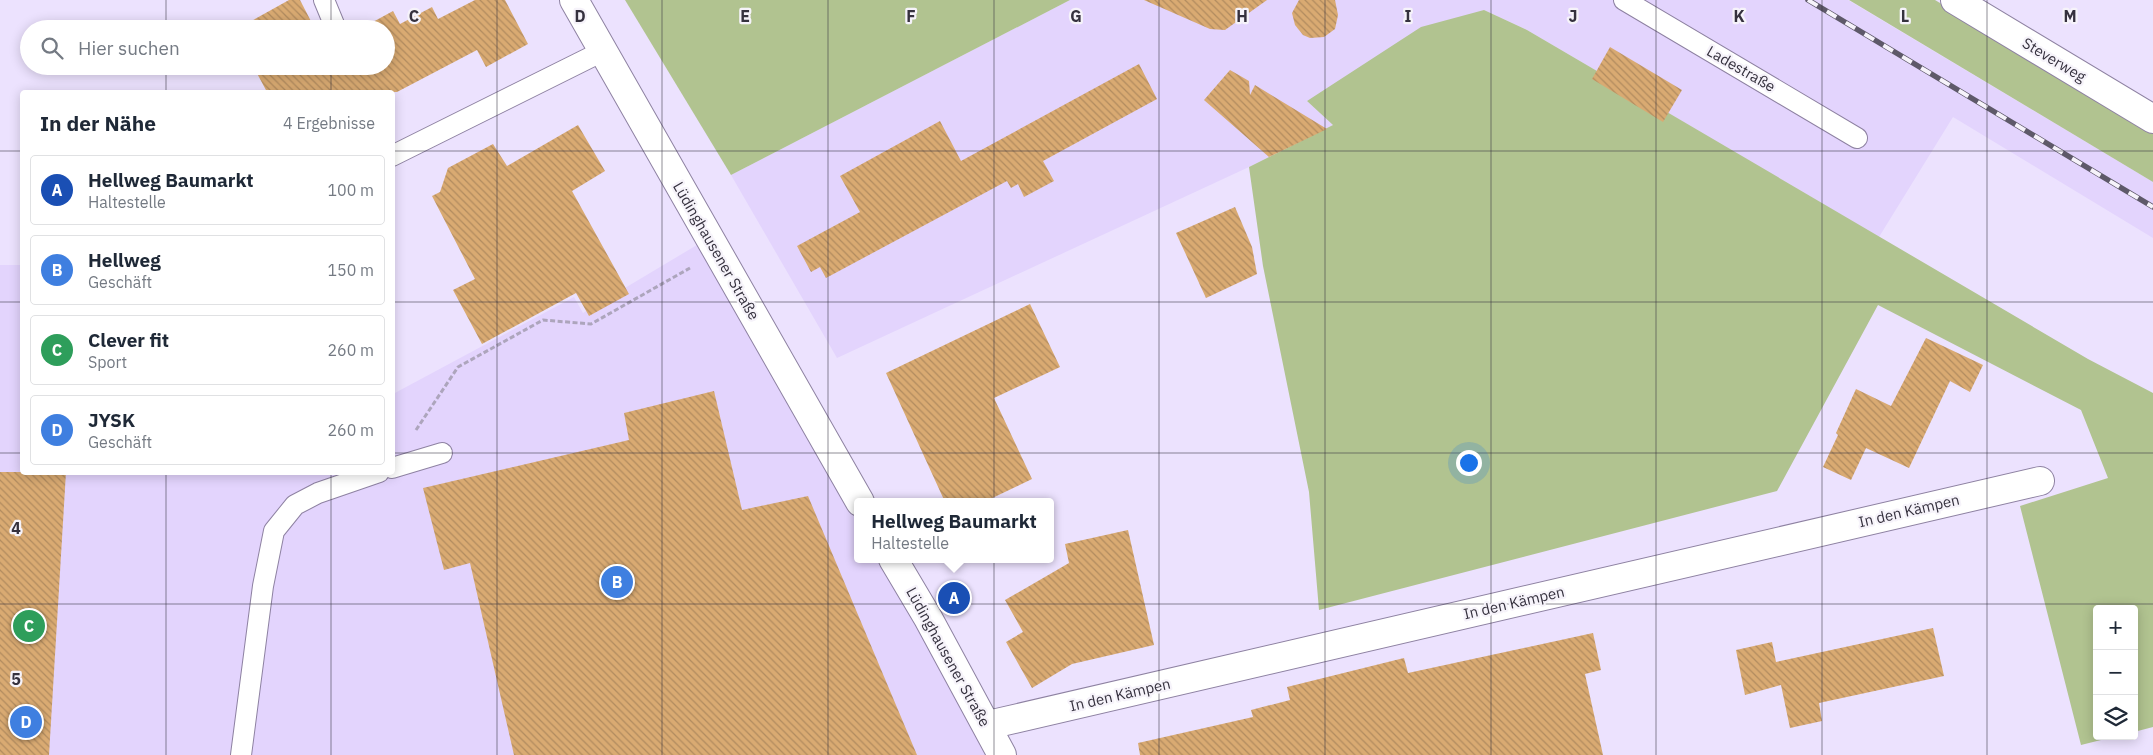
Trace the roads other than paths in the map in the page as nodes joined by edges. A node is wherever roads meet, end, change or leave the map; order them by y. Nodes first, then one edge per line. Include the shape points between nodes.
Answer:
1 (324, 0) edge
2 (574, 0) edge
3 (1624, 0) edge
4 (1955, 0) edge
5 (332, 20) edge
6 (603, 51) junction
7 (2153, 119) edge
8 (1858, 138) dead end
9 (395, 155) edge
10 (442, 453) dead end
11 (395, 467) edge
12 (370, 475) edge
13 (2040, 480) dead end
14 (858, 498) edge
15 (895, 563) edge
16 (988, 726) junction
17 (241, 755) edge
18 (1002, 755) edge

1 - 5 lane
2 - 6 street, Lüdinghausener Straße
3 - 8 lane, Ladestraße
4 - 7 street, Steverweg
6 - 9 lane
6 - 14 street, Lüdinghausener Straße
10 - 11 lane
12 - 17 lane via 318,493 295,505 274,531 263,586
13 - 16 street, In den Kämpen
15 - 16 street, Lüdinghausener Straße
16 - 18 street, Lüdinghausener Straße

